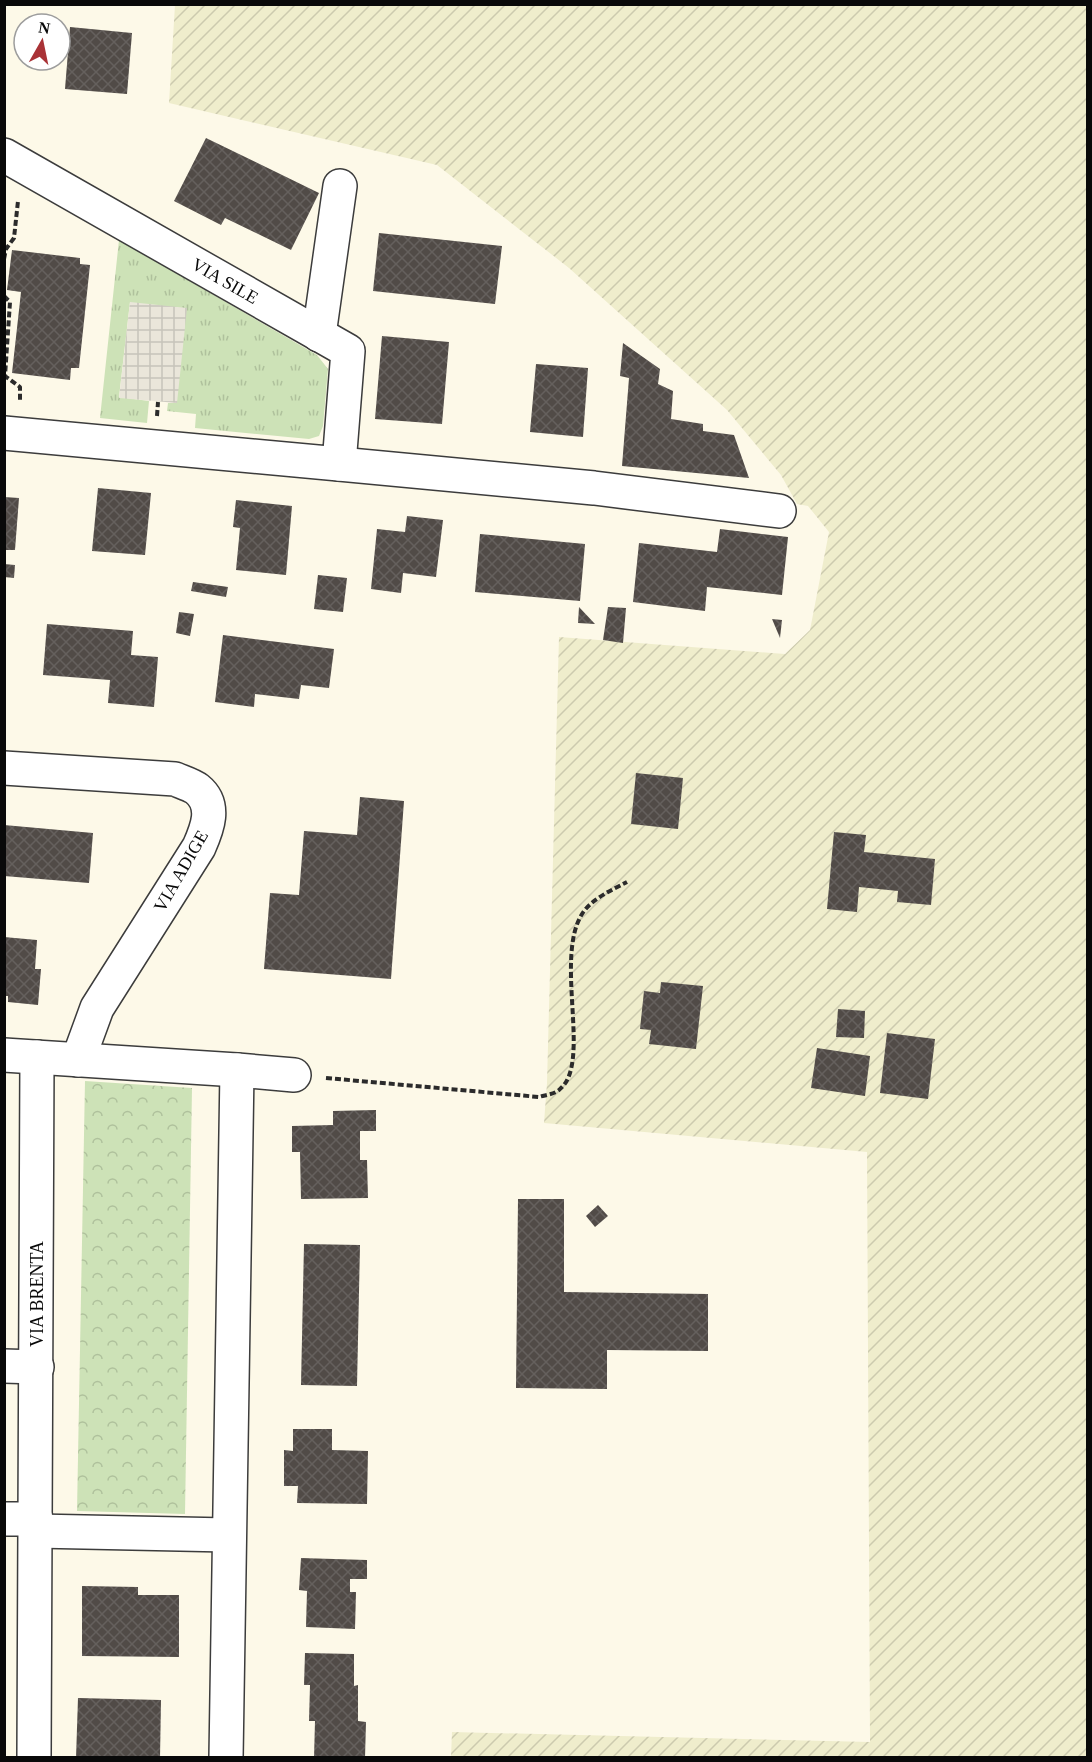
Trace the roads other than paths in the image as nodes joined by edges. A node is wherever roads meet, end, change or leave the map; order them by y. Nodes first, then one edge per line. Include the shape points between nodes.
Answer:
1 (4, 155) edge
2 (340, 186) dead end
3 (319, 335) junction
4 (12, 421) edge
5 (339, 464) junction
6 (780, 512) dead end
7 (4, 768) edge
8 (4, 1055) edge
9 (37, 1057) junction
10 (78, 1060) junction
11 (237, 1070) junction
12 (294, 1075) road end
13 (4, 1366) edge
14 (37, 1367) junction
15 (26, 1523) edge
16 (228, 1535) junction
17 (34, 1758) edge
18 (226, 1758) edge

1 - 3 street, VIA SILE
2 - 3 street
3 - 5 street, VIA SILE via 348,351
4 - 5 street
5 - 6 street via 594,488
7 - 10 street, VIA ADIGE via 175,779 198,789 208,805 209,825 199,847 97,1008
8 - 9 street
9 - 10 street
9 - 14 street, VIA BRENTA
10 - 11 street
11 - 12 street
11 - 16 street
13 - 14 street
14 - 15 street, VIA BRENTA
15 - 16 street
15 - 17 street, VIA BRENTA
16 - 18 street

